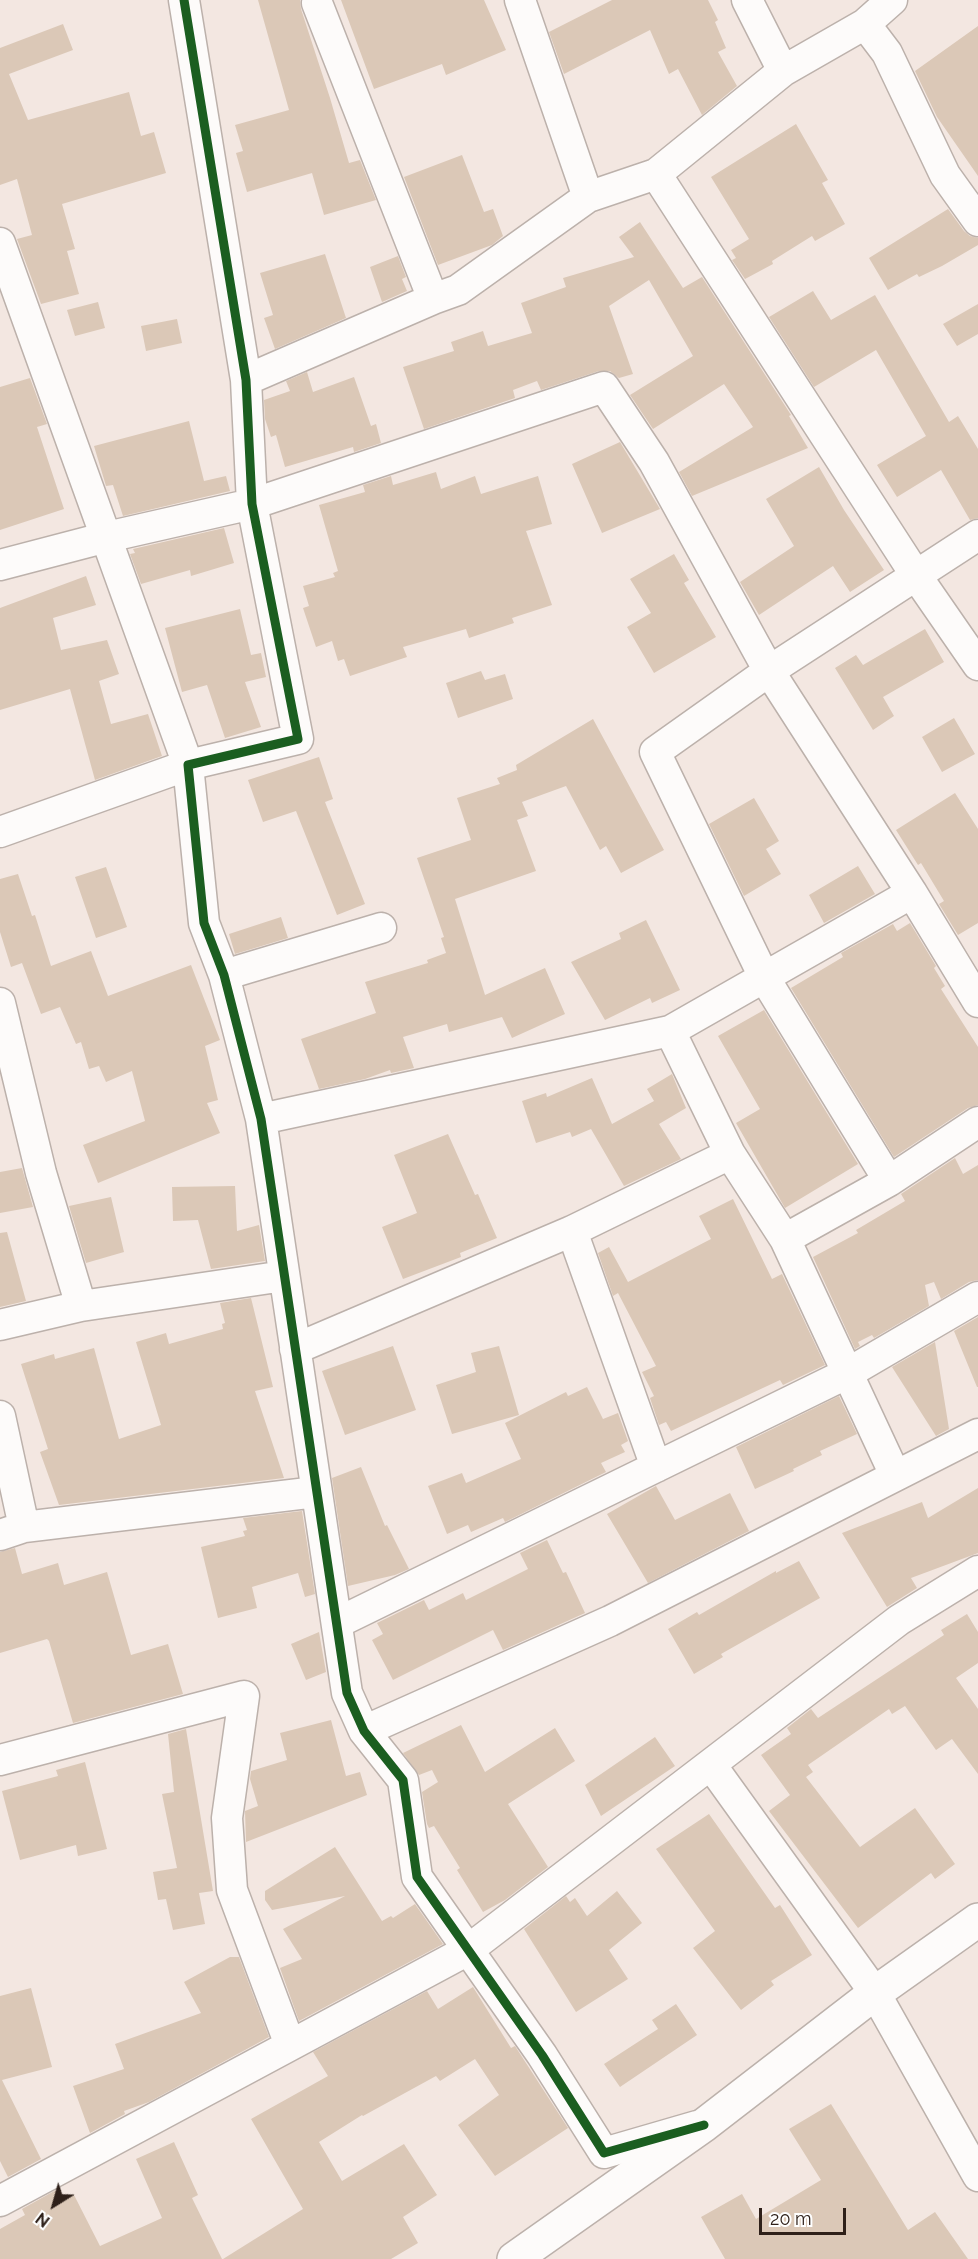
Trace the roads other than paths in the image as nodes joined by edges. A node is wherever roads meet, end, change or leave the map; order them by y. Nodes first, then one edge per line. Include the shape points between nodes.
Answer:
1 (184, 0) edge
2 (520, 0) edge
3 (747, 0) edge
4 (892, 0) edge
5 (317, 3) dead end
6 (865, 24) junction
7 (783, 71) junction
8 (656, 174) junction
9 (588, 198) junction
10 (978, 221) edge
11 (0, 243) edge
12 (433, 299) junction
13 (246, 380) junction
14 (252, 504) junction
15 (978, 535) edge
16 (107, 537) junction
17 (0, 565) edge
18 (915, 574) junction
19 (978, 665) edge
20 (769, 670) junction
21 (188, 765) junction
22 (0, 832) edge
23 (912, 893) junction
24 (381, 928) dead end
25 (224, 975) junction
26 (764, 977) junction
27 (978, 1002) edge
28 (0, 1004) edge
29 (670, 1031) junction
30 (261, 1119) junction
31 (978, 1122) edge
32 (730, 1154) junction
33 (889, 1181) junction
34 (572, 1231) junction
35 (785, 1239) junction
36 (284, 1276) junction
37 (978, 1297) edge
38 (81, 1306) junction
39 (0, 1325) edge
40 (296, 1349) junction
41 (848, 1373) junction
42 (0, 1416) edge
43 (978, 1434) edge
44 (656, 1467) junction
45 (895, 1475) junction
46 (316, 1492) junction
47 (12, 1531) edge
48 (978, 1571) edge
49 (337, 1623) junction
50 (364, 1731) junction
51 (0, 1760) edge
52 (711, 1765) junction
53 (978, 1920) edge
54 (468, 1950) junction
55 (875, 1993) junction
56 (290, 2045) junction
57 (704, 2124) junction
58 (978, 2176) edge
59 (0, 2200) edge
60 (514, 2259) edge

1 - 13 street
2 - 9 street
3 - 7 street
4 - 6 street
5 - 12 street
6 - 7 street
6 - 10 street via 887,53 945,175
7 - 8 street
8 - 9 street
8 - 18 street
9 - 12 street via 459,290
11 - 16 street
12 - 13 street
13 - 14 street
14 - 16 street
14 - 20 street via 604,387 654,462
14 - 21 street via 298,739
15 - 18 street
16 - 17 street
16 - 21 street
18 - 19 street
18 - 20 street
20 - 23 street
20 - 26 street via 655,752
21 - 22 street
21 - 25 street via 204,923
23 - 26 street
23 - 27 street
24 - 25 street
25 - 30 street
26 - 29 street
26 - 33 street
28 - 38 street via 41,1173
29 - 30 street
29 - 32 street
30 - 36 street
31 - 33 street
32 - 34 street
32 - 35 street
33 - 35 street
34 - 40 street
34 - 44 street
35 - 41 street
36 - 38 street
36 - 40 street
37 - 41 street
38 - 39 street
40 - 46 street
41 - 44 street
41 - 45 street
42 - 47 street
43 - 45 street
44 - 49 street
45 - 50 street via 610,1621
46 - 47 street
46 - 49 street
48 - 52 street via 899,1620
49 - 50 street via 347,1693
50 - 54 street via 403,1780 417,1877
51 - 56 street via 243,1696 227,1818 232,1890
52 - 54 street
52 - 55 street
53 - 55 main road
54 - 56 street
54 - 57 street via 542,2055 604,2153
55 - 57 main road
55 - 58 street
56 - 59 street
57 - 60 main road

